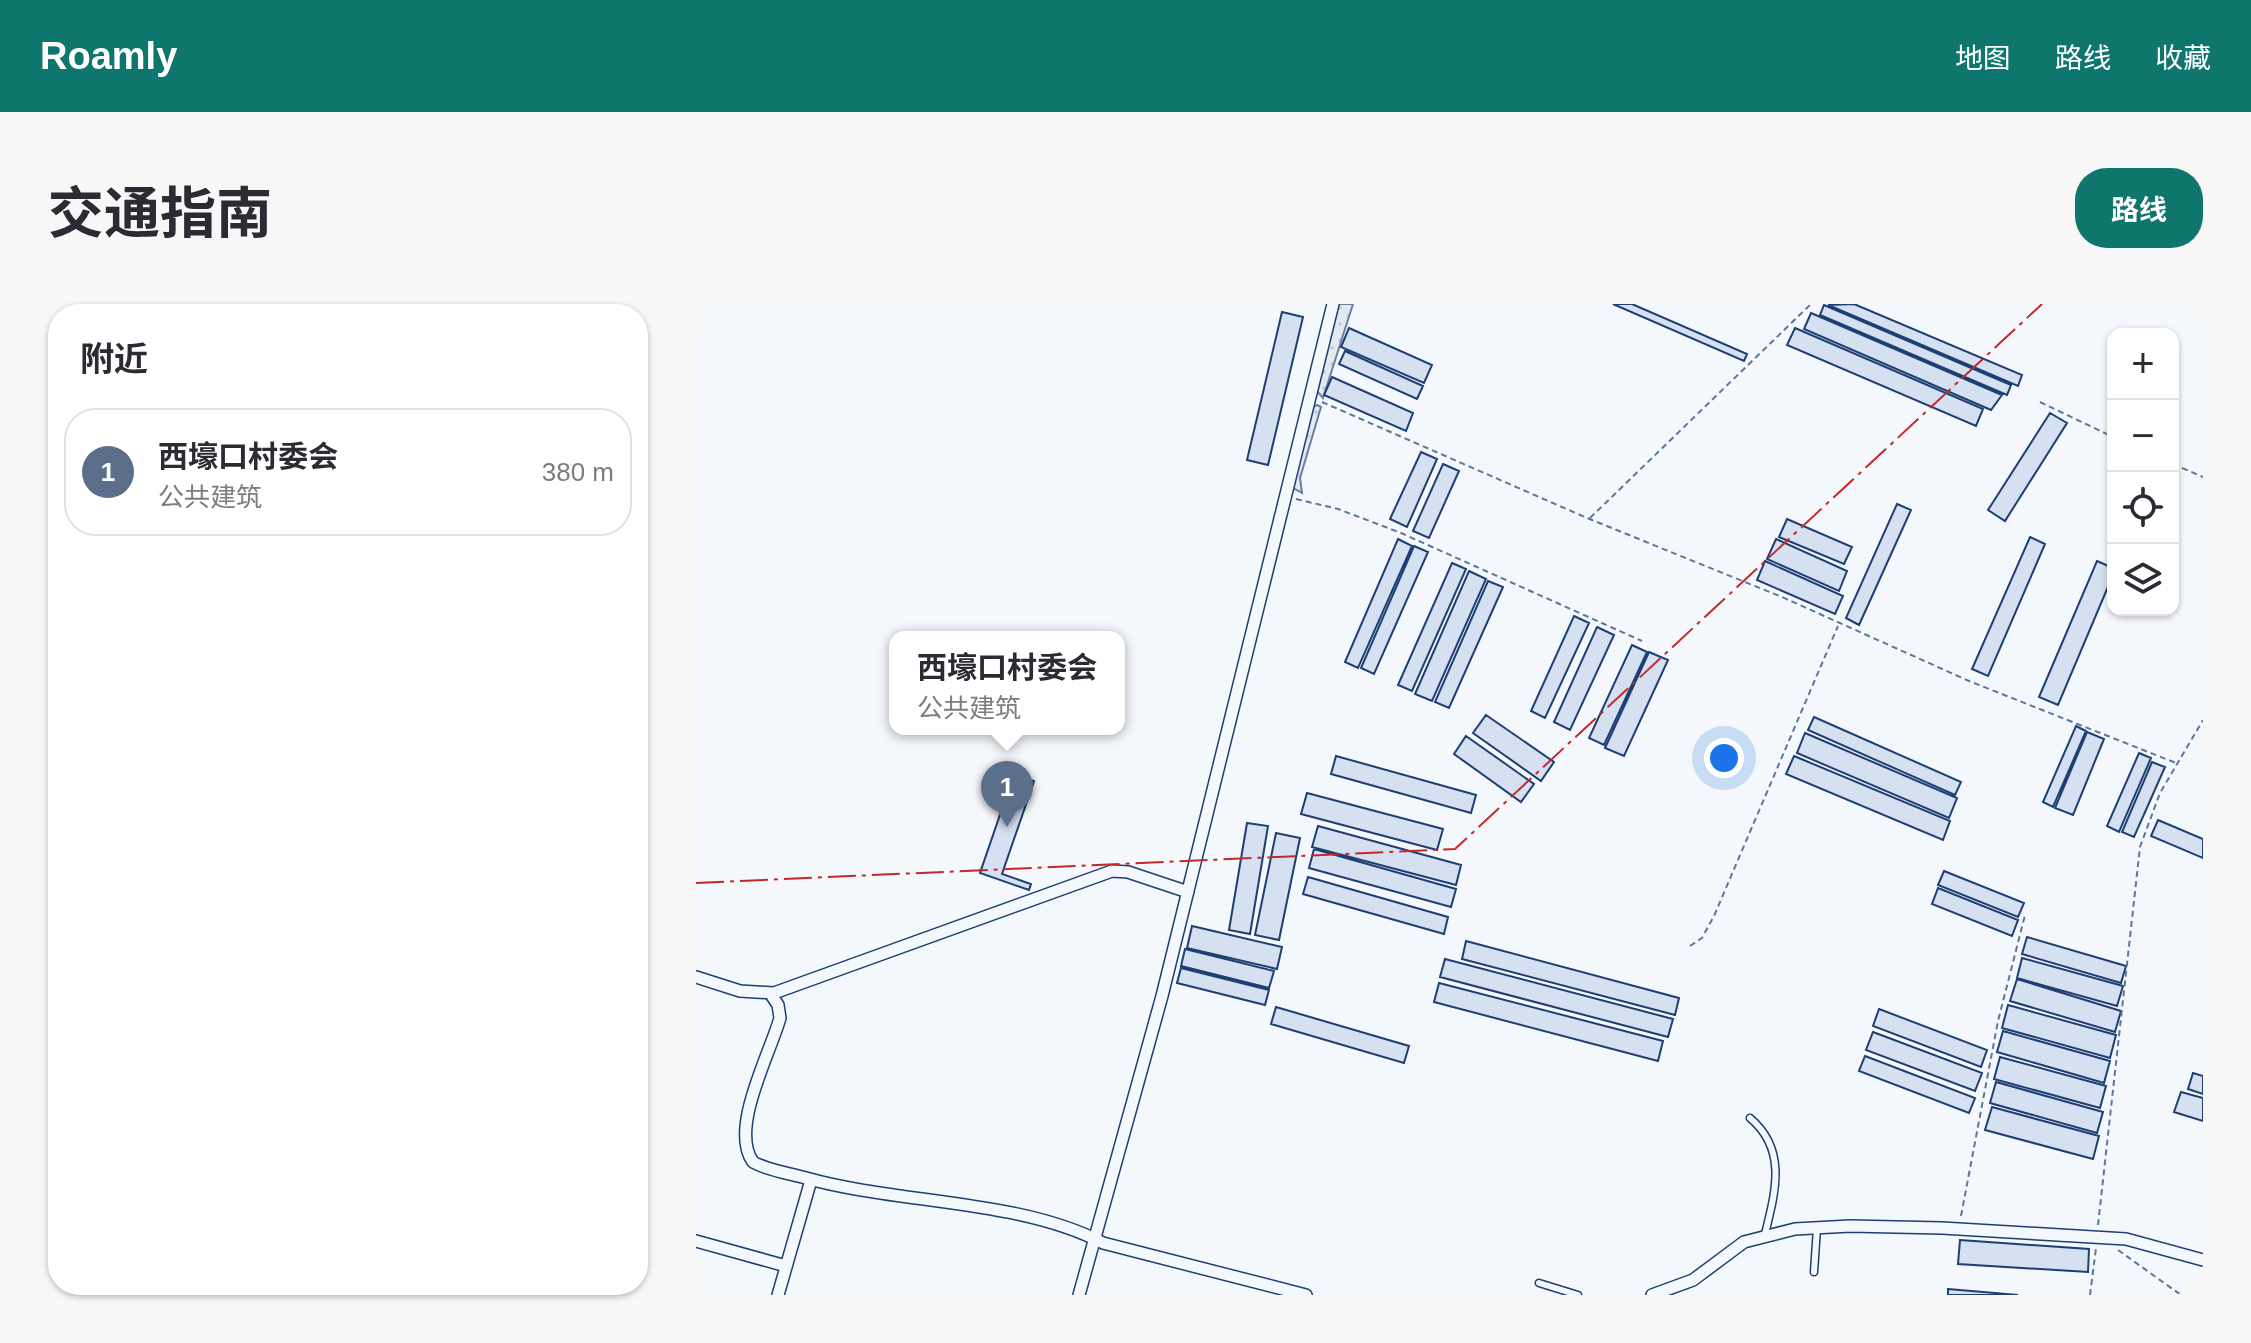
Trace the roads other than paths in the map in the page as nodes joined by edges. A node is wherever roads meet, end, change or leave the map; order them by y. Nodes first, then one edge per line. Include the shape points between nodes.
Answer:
1 (1333, 304) edge
2 (1188, 892) junction
3 (696, 977) edge
4 (770, 993) junction
5 (1750, 1118) dead end
6 (811, 1180) junction
7 (1817, 1228) junction
8 (1765, 1234) junction
9 (1095, 1239) junction
10 (696, 1241) edge
11 (2203, 1260) edge
12 (786, 1266) junction
13 (1814, 1272) dead end
14 (1539, 1283) dead end
15 (778, 1295) edge
16 (1079, 1295) edge
17 (1306, 1295) edge
18 (1578, 1295) edge
19 (1652, 1295) edge

1 - 2 street
2 - 4 street via 1128,872 1103,873
2 - 9 street
3 - 4 street via 740,991
4 - 6 street via 780,1018 747,1116 748,1155 758,1165
5 - 8 lane via 1777,1166
6 - 9 street via 997,1212
6 - 12 street
7 - 8 street
7 - 11 street via 2112,1238
7 - 13 lane
8 - 19 street via 1731,1249 1693,1280
9 - 16 street
9 - 17 street
10 - 12 street
12 - 15 street
14 - 18 lane

